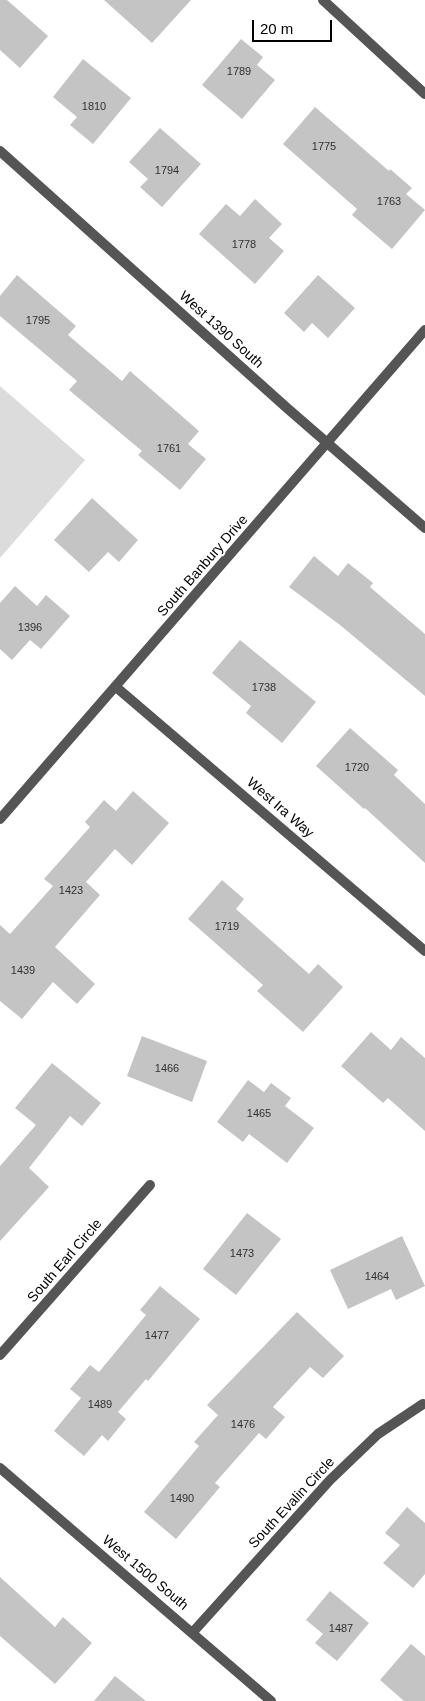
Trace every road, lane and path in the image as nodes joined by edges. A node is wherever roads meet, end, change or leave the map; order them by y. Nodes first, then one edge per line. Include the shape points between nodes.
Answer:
1 (323, 0) edge
2 (425, 94) edge
3 (0, 151) edge
4 (425, 330) edge
5 (326, 443) junction
6 (425, 528) edge
7 (116, 687) junction
8 (0, 819) edge
9 (425, 951) edge
10 (150, 1185) dead end
11 (0, 1355) edge
12 (423, 1404) dead end
13 (0, 1468) edge
14 (193, 1632) junction
15 (271, 1701) edge

1 - 2 street
3 - 5 street, West 1390 South
4 - 5 street, South Banbury Drive
5 - 6 street, West 1390 South
5 - 7 street, South Banbury Drive
7 - 8 street, South Banbury Drive
7 - 9 street, West Ira Way
10 - 11 street, South Earl Circle
12 - 14 street, South Evalin Circle via 378,1434 330,1480
13 - 14 street, West 1500 South
14 - 15 street, West 1500 South

